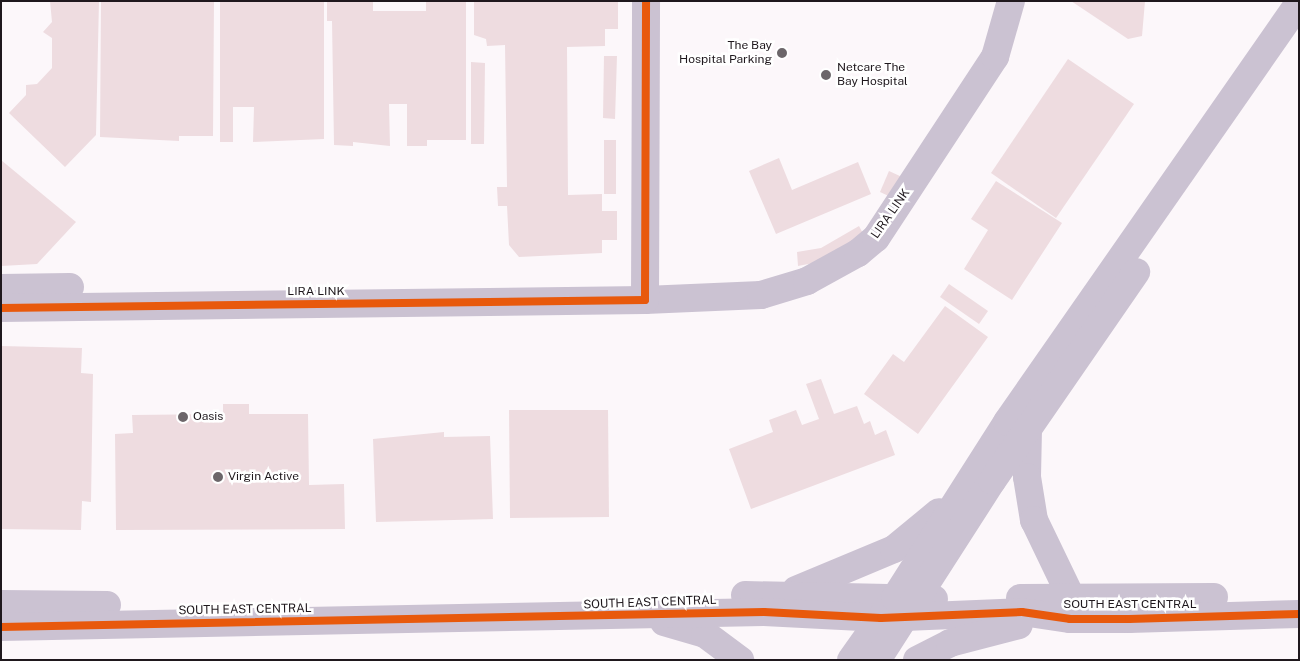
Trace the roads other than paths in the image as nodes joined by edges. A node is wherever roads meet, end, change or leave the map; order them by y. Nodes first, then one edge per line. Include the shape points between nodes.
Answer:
1 (634, 1) edge
2 (646, 1) edge
3 (1011, 1) edge
4 (1299, 3) edge
5 (1299, 37) edge
6 (1, 288) edge
7 (638, 293) junction
8 (1, 308) edge
9 (1028, 429) junction
10 (956, 499) junction
11 (788, 593) junction
12 (1299, 597) edge
13 (1, 604) edge
14 (900, 608) junction
15 (1071, 608) junction
16 (1299, 614) edge
17 (626, 616) junction
18 (1, 626) edge
19 (740, 660) edge
20 (851, 660) edge
21 (877, 660) edge
22 (917, 660) edge

1 - 7 street via 631,231
2 - 7 street
3 - 7 street, LIRA LINK via 995,56 876,238 864,248 832,269 786,289 761,295
4 - 10 street
5 - 9 street
6 - 7 street, LIRA LINK
7 - 8 street, LIRA LINK
9 - 14 street
9 - 15 street via 1027,477 1034,520
10 - 11 street via 894,549
10 - 14 street
11 - 13 street, SOUTH EAST CENTRAL via 350,607
11 - 14 street, SOUTH EAST CENTRAL
12 - 15 street, SOUTH EAST CENTRAL
14 - 15 street, SOUTH EAST CENTRAL via 1022,612
14 - 17 street, SOUTH EAST CENTRAL
14 - 20 street
14 - 21 street
15 - 16 street, SOUTH EAST CENTRAL
15 - 22 street via 973,635
17 - 18 street, SOUTH EAST CENTRAL
17 - 19 street via 699,632 718,641

